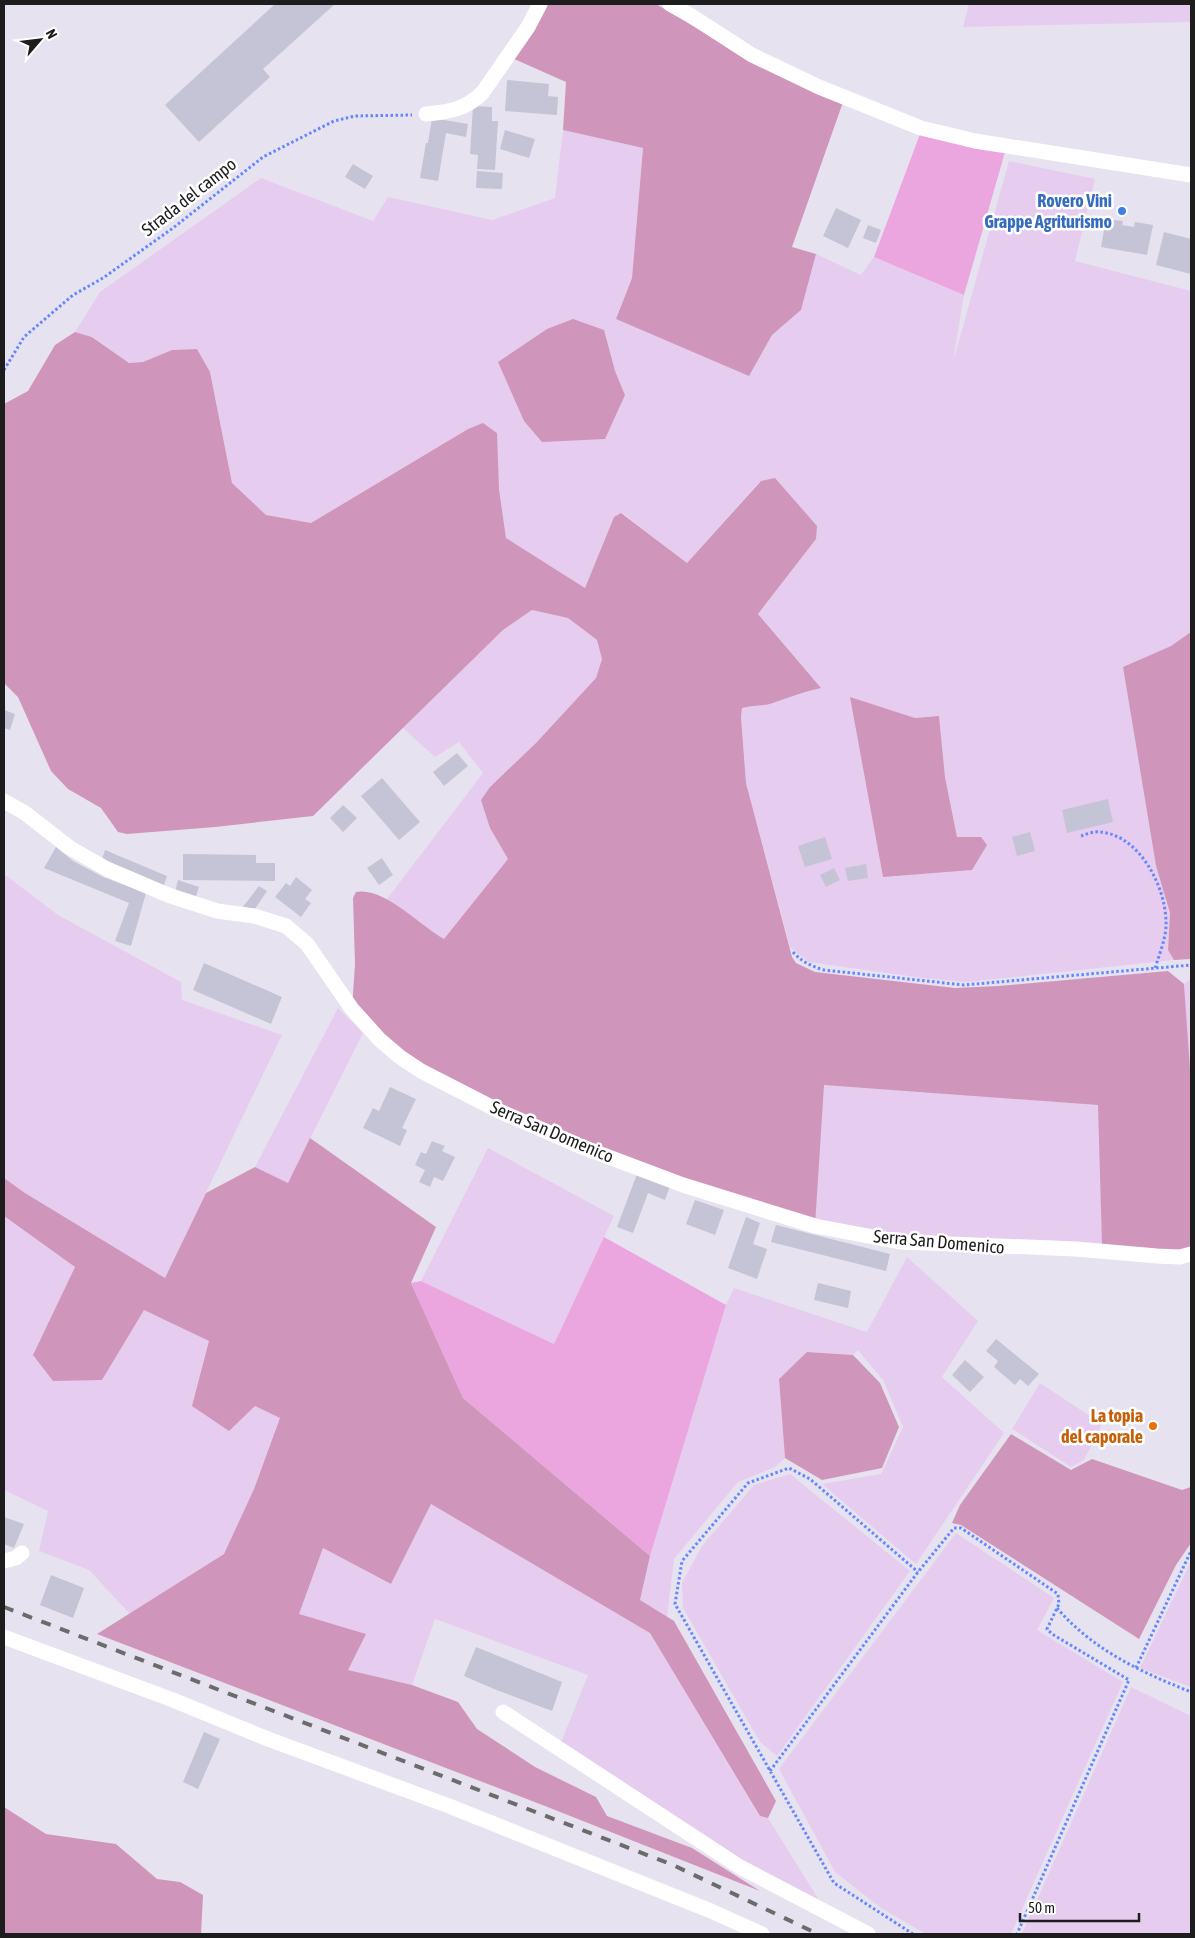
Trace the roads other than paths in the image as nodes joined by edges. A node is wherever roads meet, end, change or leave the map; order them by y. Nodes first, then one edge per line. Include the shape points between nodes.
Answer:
1 (540, 4) edge
2 (670, 4) edge
3 (426, 114) road end
4 (1191, 175) edge
5 (4, 801) edge
6 (1191, 1254) edge
7 (22, 1553) dead end
8 (4, 1561) edge
9 (4, 1637) edge
10 (503, 1712) dead end
11 (762, 1934) edge
12 (868, 1934) edge

1 - 3 street via 528,27 475,101 450,112
2 - 4 street via 752,55 819,87 921,128 974,141
5 - 6 street, Serra San Domenico via 26,813 70,848 108,869 168,895 217,911 254,916 286,926 307,944 352,1009 400,1057 499,1111 582,1147 683,1185 815,1226 900,1242 1180,1257
7 - 8 street
9 - 11 street via 449,1806
10 - 12 street via 740,1867

